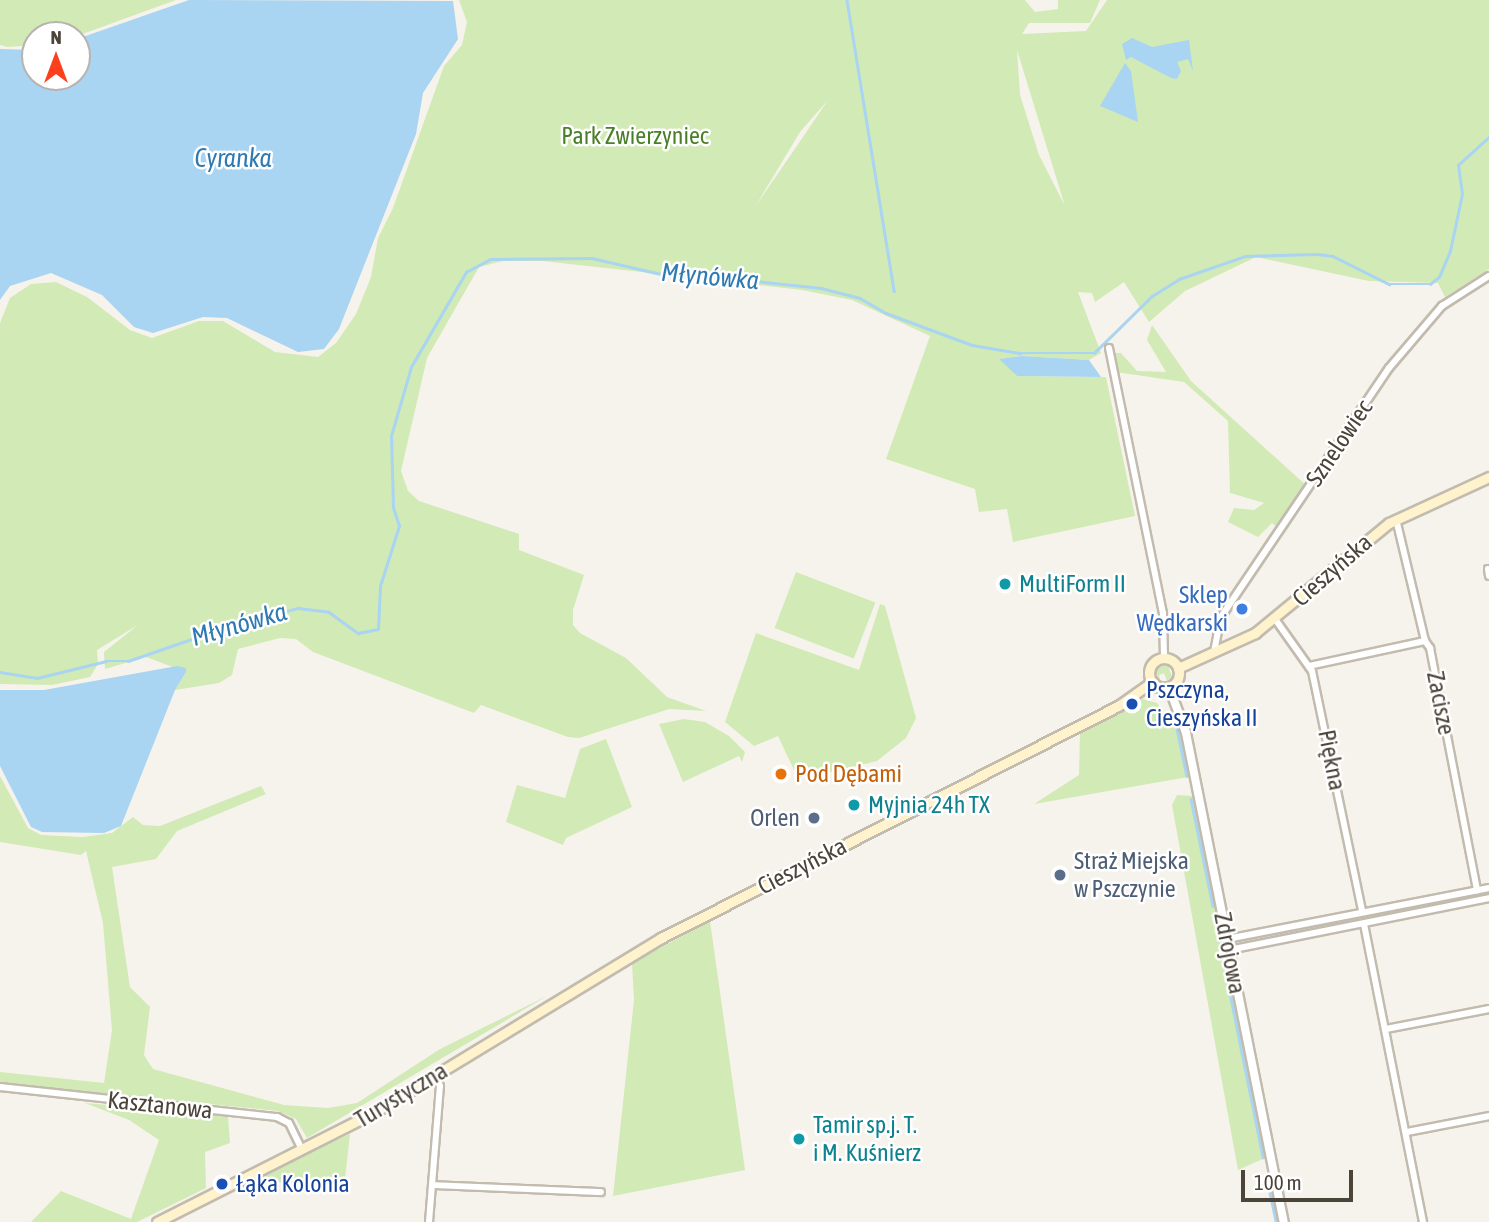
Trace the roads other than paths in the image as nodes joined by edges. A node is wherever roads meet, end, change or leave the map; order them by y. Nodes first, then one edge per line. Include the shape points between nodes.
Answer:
1 (1489, 276) edge
2 (1109, 348) dead end
3 (1489, 477) edge
4 (1396, 519) junction
5 (1275, 619) junction
6 (1218, 635) junction
7 (1425, 642) junction
8 (1235, 645) junction
9 (1212, 656) junction
10 (1164, 658) junction
11 (1309, 666) junction
12 (1178, 668) junction
13 (1152, 682) junction
14 (1169, 687) junction
15 (1489, 888) edge
16 (1477, 890) junction
17 (1489, 898) edge
18 (1362, 912) junction
19 (1364, 923) junction
20 (1227, 939) junction
21 (1229, 950) junction
22 (637, 952) joint
23 (1489, 1009) edge
24 (1386, 1029) junction
25 (436, 1075) junction
26 (0, 1087) edge
27 (1489, 1116) edge
28 (1407, 1132) junction
29 (302, 1150) junction
30 (432, 1185) junction
31 (600, 1192) dead end
32 (157, 1222) edge
33 (429, 1222) edge
34 (1284, 1222) edge
35 (1423, 1222) edge

1 - 6 street, Sznelowiec via 1442,306 1389,368 1225,610
2 - 10 street via 1163,612
3 - 4 main road, Cieszyńska
4 - 5 main road, Cieszyńska via 1358,545
4 - 7 street, Zacisze
5 - 8 main road, Cieszyńska
5 - 11 street, Piękna
6 - 8 street
6 - 9 street, Sznelowiec
7 - 11 street
7 - 16 street, Zacisze via 1430,648
8 - 9 main road, Cieszyńska
9 - 12 main road, Cieszyńska
10 - 12 main road
10 - 13 main road via 1151,664
11 - 18 street, Piękna via 1323,711
12 - 14 main road via 1177,680
13 - 14 main road
13 - 22 main road, Cieszyńska via 1114,708
14 - 20 street, Zdrojowa via 1186,733
15 - 16 street
16 - 18 street
17 - 19 street
18 - 19 street
18 - 19 street
18 - 20 street
19 - 21 street
19 - 24 street
20 - 21 street, Zdrojowa
21 - 34 street, Zdrojowa
22 - 25 main road, Turystyczna
23 - 24 street
24 - 28 street
25 - 29 main road, Turystyczna
25 - 30 street via 440,1086
26 - 29 street, Kasztanowa via 277,1117 289,1123
27 - 28 street
28 - 35 street
29 - 32 main road, Turystyczna
30 - 31 street
30 - 33 street

